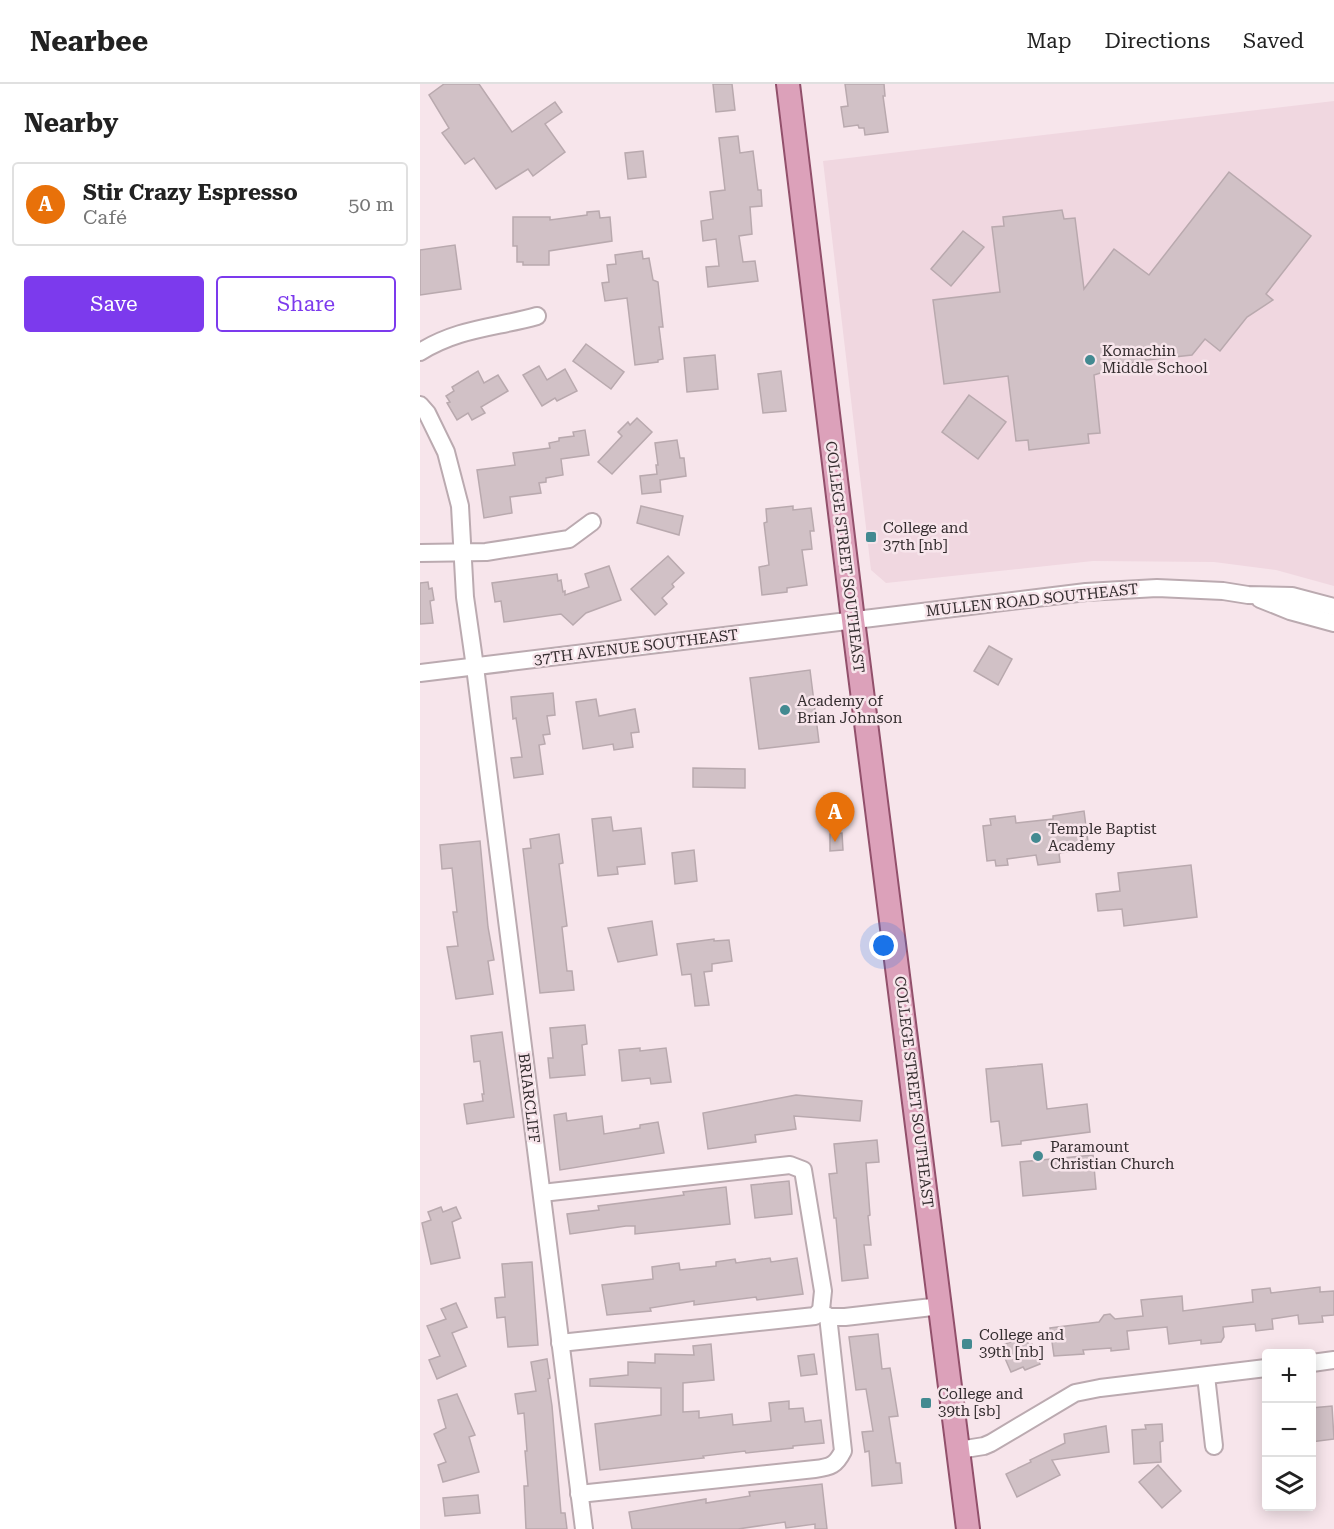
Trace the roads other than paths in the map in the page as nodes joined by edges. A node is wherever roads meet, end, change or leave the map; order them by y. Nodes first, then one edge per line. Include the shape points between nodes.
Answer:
1 (788, 84) edge
2 (537, 316) dead end
3 (420, 352) edge
4 (420, 405) edge
5 (592, 522) dead end
6 (463, 552) junction
7 (420, 553) edge
8 (1248, 595) junction
9 (1334, 607) edge
10 (853, 620) junction
11 (1334, 623) edge
12 (476, 667) junction
13 (420, 673) edge
14 (542, 1193) junction
15 (941, 1306) junction
16 (823, 1314) junction
17 (560, 1343) junction
18 (1334, 1360) edge
19 (1316, 1362) edge
20 (1262, 1369) edge
21 (1206, 1376) junction
22 (1214, 1446) dead end
23 (959, 1450) junction
24 (579, 1494) junction
25 (584, 1529) edge
26 (968, 1529) edge

1 - 10 main road, COLLEGE STREET SOUTHEAST
2 - 3 street via 467,331
4 - 6 street, BRIARCLIFF via 446,452 460,506
5 - 6 street via 568,539
6 - 7 street
6 - 12 street, BRIARCLIFF via 465,597
8 - 9 street, MULLEN ROAD SOUTHEAST via 1292,596
8 - 10 street, MULLEN ROAD SOUTHEAST via 1157,588 1086,592
8 - 11 street, MULLEN ROAD SOUTHEAST
10 - 12 street, 37TH AVENUE SOUTHEAST
10 - 15 main road, COLLEGE STREET SOUTHEAST
12 - 13 street, 37TH AVENUE SOUTHEAST
12 - 14 street, BRIARCLIFF
14 - 16 street via 790,1165 803,1170 823,1291
14 - 17 street, BRIARCLIFF
15 - 16 street via 845,1317
15 - 23 main road, COLLEGE STREET SOUTHEAST
16 - 17 street
16 - 24 street via 843,1451 837,1463 815,1469
17 - 24 street, BRIARCLIFF
18 - 19 street
20 - 21 street
21 - 22 street
21 - 23 street via 1075,1393 991,1443
23 - 26 main road, COLLEGE STREET SOUTHEAST
24 - 25 street, BRIARCLIFF

